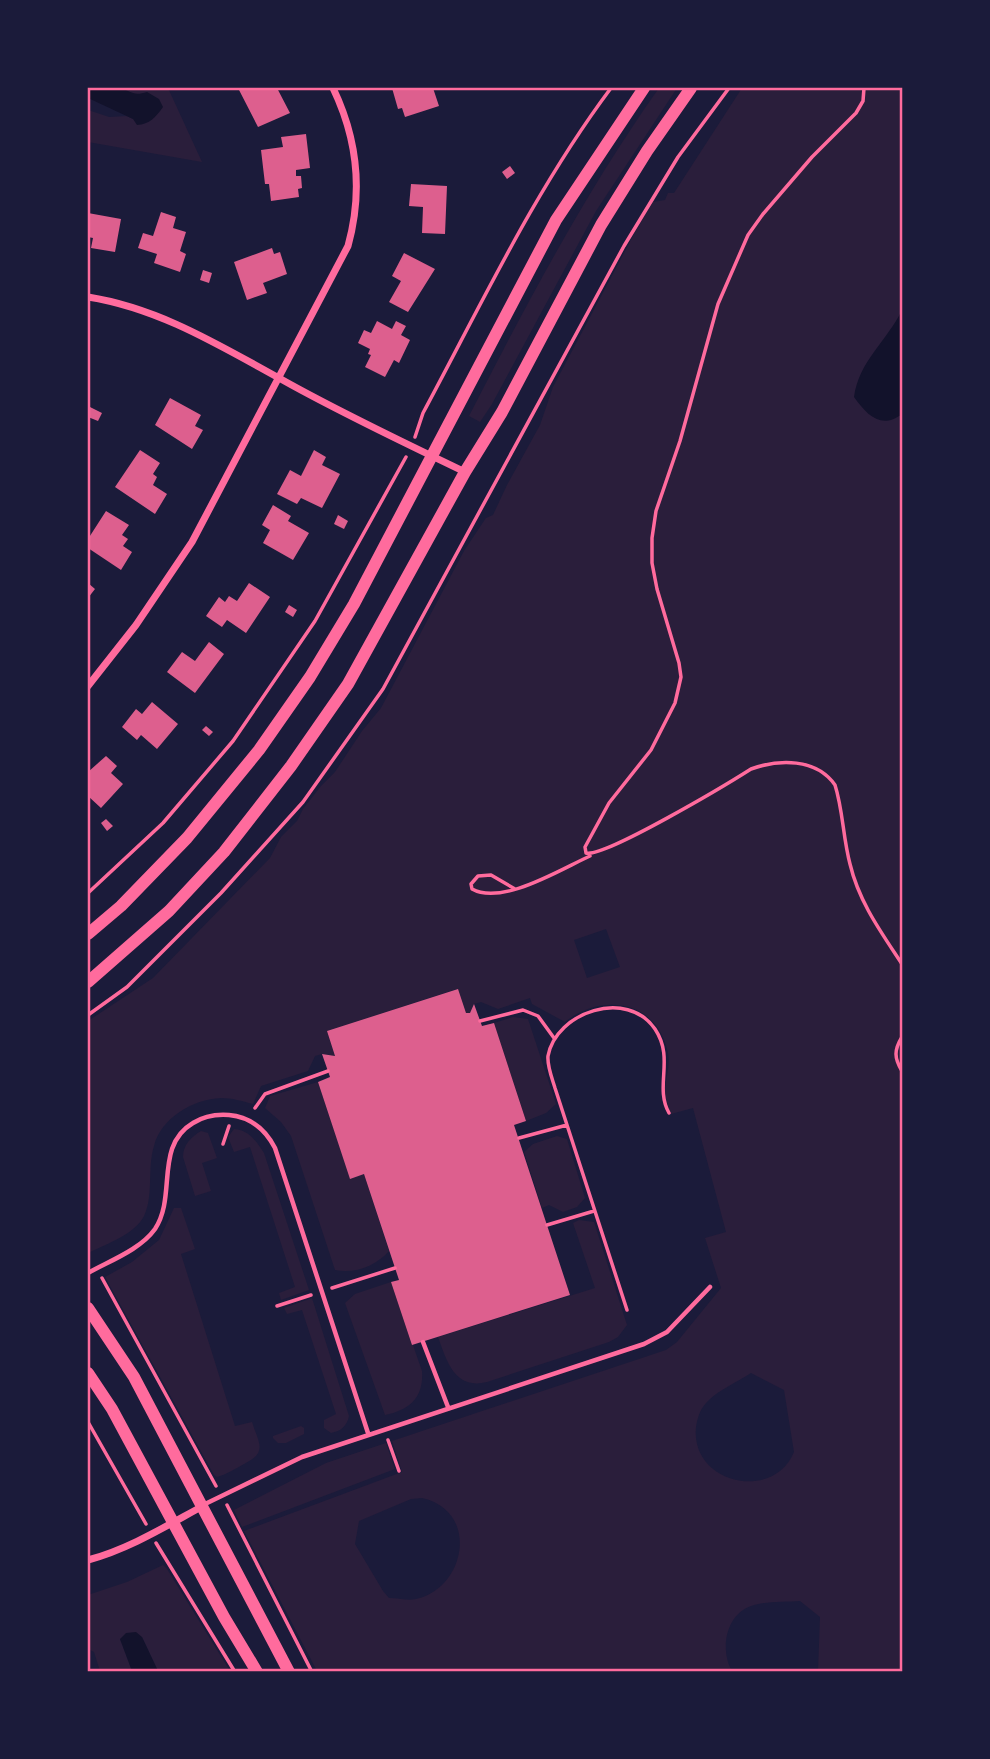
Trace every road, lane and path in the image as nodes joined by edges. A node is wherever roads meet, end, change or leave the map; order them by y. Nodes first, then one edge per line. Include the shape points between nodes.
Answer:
1 (333, 88) edge
2 (611, 88) edge
3 (644, 88) edge
4 (691, 88) edge
5 (729, 88) edge
6 (864, 88) edge
7 (88, 297) edge
8 (279, 379) junction
9 (412, 446) junction
10 (430, 455) junction
11 (465, 472) junction
12 (88, 685) edge
13 (592, 855) junction
14 (515, 889) junction
15 (88, 893) edge
16 (88, 934) edge
17 (902, 964) edge
18 (88, 982) edge
19 (88, 1015) edge
20 (480, 1021) dead end
21 (902, 1037) edge
22 (554, 1038) junction
23 (328, 1071) dead end
24 (902, 1071) edge
25 (255, 1108) dead end
26 (669, 1112) dead end
27 (567, 1125) junction
28 (519, 1138) dead end
29 (594, 1211) junction
30 (547, 1225) dead end
31 (97, 1268) junction
32 (395, 1268) dead end
33 (88, 1273) edge
34 (710, 1287) dead end
35 (322, 1291) junction
36 (277, 1306) dead end
37 (88, 1308) edge
38 (627, 1310) dead end
39 (424, 1342) dead end
40 (88, 1373) edge
41 (448, 1407) junction
42 (88, 1422) edge
43 (368, 1433) junction
44 (388, 1440) dead end
45 (399, 1471) dead end
46 (222, 1496) junction
47 (203, 1506) junction
48 (173, 1522) junction
49 (151, 1535) junction
50 (88, 1560) edge
51 (234, 1671) edge
52 (257, 1671) edge
53 (289, 1671) edge
54 (312, 1671) edge

1 - 8 street via 355,158 354,225 348,246
2 - 9 path via 548,180 423,413
3 - 10 main road via 556,220
4 - 11 main road via 601,225
5 - 19 path via 678,157 624,246 383,689 303,802 221,893 127,987
6 - 13 path via 856,113 812,156 748,235 718,304 652,538 657,589 681,677 662,731 609,803 585,847
7 - 8 street via 156,314
8 - 9 street
8 - 12 street via 191,542 136,625
9 - 10 street
9 - 15 path via 315,621 233,741 163,823
10 - 11 street
10 - 16 main road via 354,604 285,713 187,838
11 - 18 main road via 348,684 290,766 196,883
13 - 14 path
13 - 17 path via 751,769 775,762 810,767 835,785 858,888
14 - 14 path via 483,894 471,884 478,876 491,876
20 - 22 path via 523,1010 538,1016
21 - 24 path via 895,1058
22 - 26 path via 595,1010 613,1006 642,1016 665,1050 663,1090
22 - 27 path via 548,1059
23 - 25 path via 265,1094
27 - 28 path
27 - 29 path
29 - 30 path
29 - 38 path
31 - 33 lane
31 - 35 lane via 139,1245 156,1228 166,1203 170,1150 181,1132 198,1119 227,1115 254,1123 271,1140
31 - 46 path
32 - 35 path
34 - 41 lane via 667,1332 643,1344
35 - 36 path
35 - 43 lane
37 - 47 main road via 134,1377
39 - 41 lane
40 - 48 main road
41 - 43 lane
42 - 49 path
43 - 46 lane via 302,1457
44 - 45 path
46 - 47 lane
46 - 54 path
47 - 48 street
47 - 53 main road
48 - 49 street
48 - 52 main road
49 - 50 street
49 - 51 path

